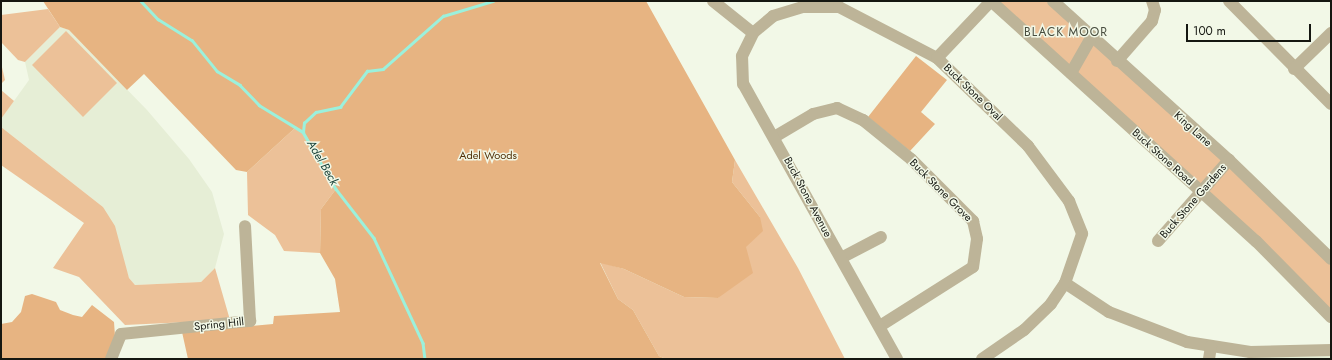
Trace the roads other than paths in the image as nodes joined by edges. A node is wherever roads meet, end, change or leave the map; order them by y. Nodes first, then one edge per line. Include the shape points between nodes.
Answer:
1 (713, 1) edge
2 (991, 1) edge
3 (1053, 1) edge
4 (1152, 1) edge
5 (1229, 1) edge
6 (1331, 32) edge
7 (753, 33) junction
8 (1091, 38) junction
9 (937, 58) junction
10 (1117, 61) junction
11 (1294, 69) junction
12 (1071, 73) junction
13 (1331, 104) edge
14 (776, 136) junction
15 (1229, 160) junction
16 (1200, 191) junction
17 (245, 226) dead end
18 (881, 236) dead end
19 (1158, 241) dead end
20 (841, 258) junction
21 (1331, 259) edge
22 (1066, 283) junction
23 (1331, 317) edge
24 (880, 326) junction
25 (1211, 346) junction
26 (1331, 350) edge
27 (1308, 356) edge
28 (111, 359) edge
29 (897, 359) edge
30 (982, 359) edge
31 (1209, 359) edge

1 - 7 street
2 - 9 street
2 - 12 street, Buck Stone Road
3 - 8 street, King Lane
4 - 10 street via 1155,10 1152,21
5 - 11 street
6 - 11 street
7 - 9 street, Buck Stone Oval via 773,16 803,7 839,7
7 - 14 street, Buck Stone Avenue via 742,56 744,84
8 - 10 street, King Lane
8 - 12 street
9 - 22 street, Buck Stone Oval via 1028,146 1069,201 1082,234
10 - 15 street, King Lane
11 - 13 street
12 - 16 street, Buck Stone Road
14 - 20 street, Buck Stone Avenue
14 - 24 street, Buck Stone Grove via 813,114 837,108 863,120 911,159 973,221 977,239 973,267
15 - 16 street, Buck Stone Gardens
15 - 21 street, King Lane
16 - 19 street, Buck Stone Gardens
16 - 23 street, Buck Stone Road
17 - 28 street, Spring Hill via 250,321 121,334
18 - 20 street
20 - 24 street, Buck Stone Avenue
22 - 25 street via 1109,312 1148,329
22 - 30 street via 1051,304 1024,330
24 - 29 street, Buck Stone Avenue
25 - 27 street
25 - 31 street
26 - 27 street

